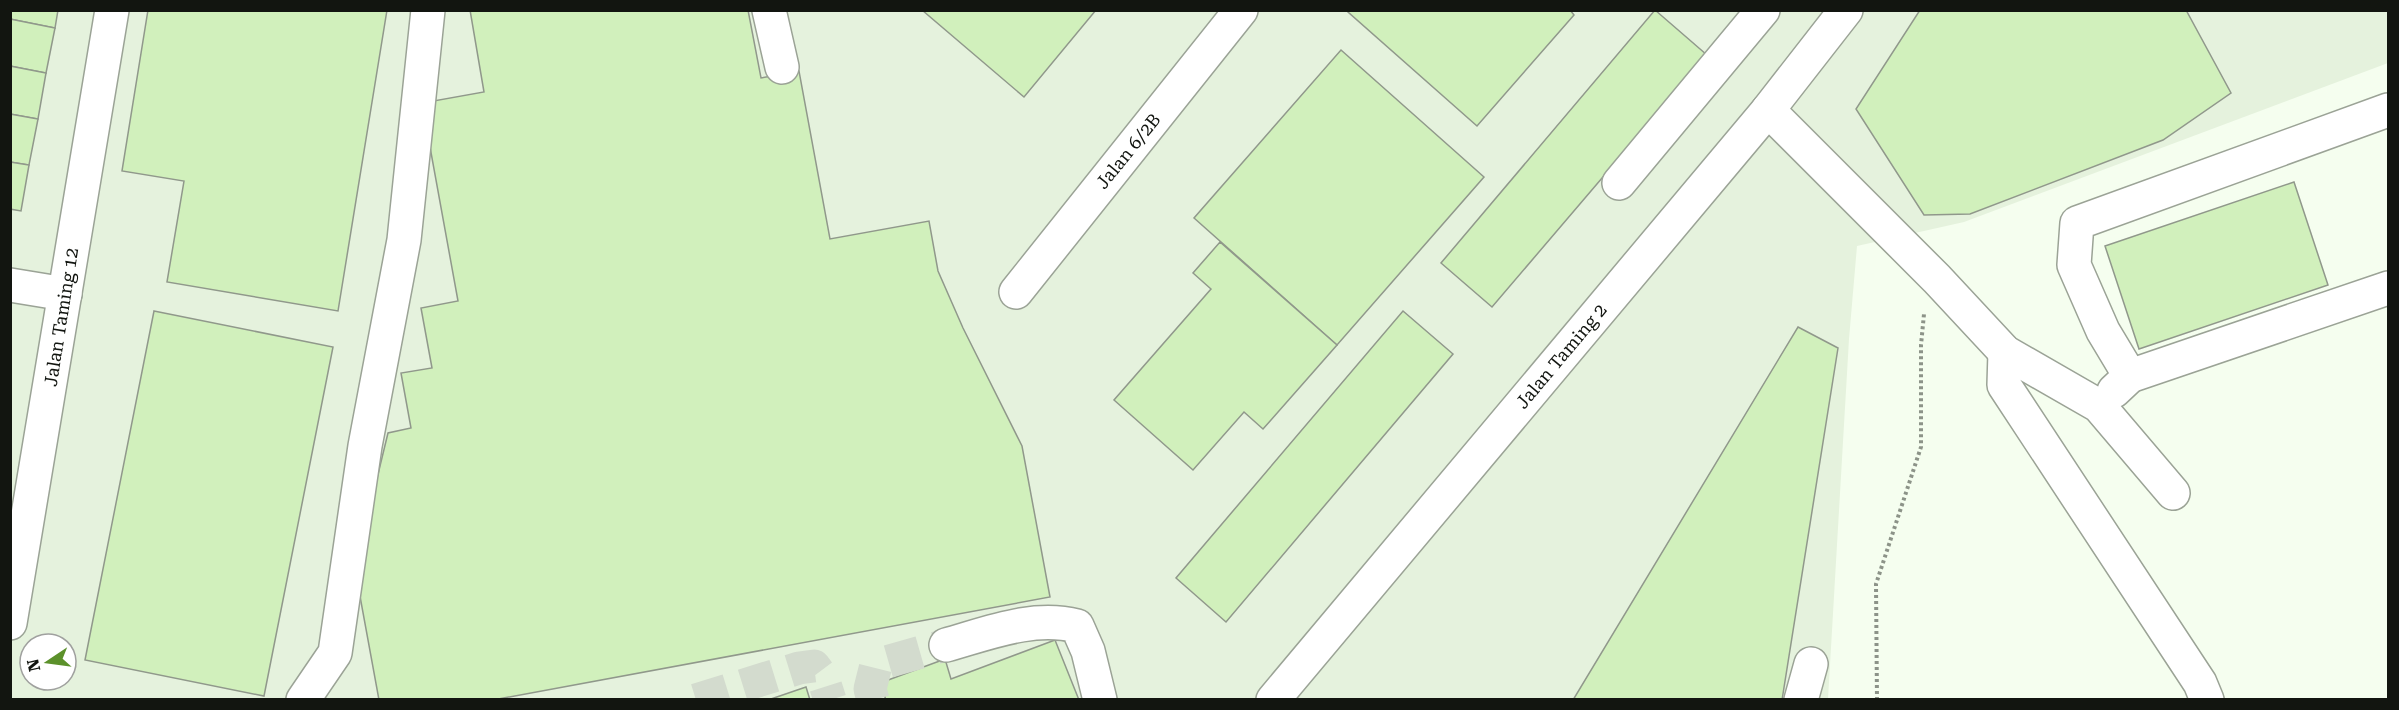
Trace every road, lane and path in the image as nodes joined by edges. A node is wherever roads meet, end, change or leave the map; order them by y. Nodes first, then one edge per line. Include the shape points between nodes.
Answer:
1 (112, 10) edge
2 (428, 10) edge
3 (769, 10) edge
4 (1240, 10) edge
5 (1763, 10) edge
6 (1846, 10) edge
7 (782, 66) dead end
8 (2388, 110) edge
9 (1768, 111) junction
10 (1618, 183) dead end
11 (1929, 271) junction
12 (10, 285) edge
13 (2388, 288) edge
14 (1016, 292) dead end
15 (65, 294) junction
16 (2005, 352) junction
17 (2130, 376) junction
18 (2099, 406) junction
19 (2173, 493) dead end
20 (21, 495) edge
21 (10, 623) edge
22 (946, 645) tunnel mouth
23 (1811, 664) dead end
24 (303, 699) edge
25 (1100, 699) edge
26 (1273, 699) edge
27 (1801, 699) edge
28 (1877, 699) edge
29 (2207, 699) edge

1 - 15 street, Jalan Taming 12
2 - 24 street via 404,240 365,446 335,653
3 - 7 street
4 - 14 street, Jalan 6/2B
5 - 10 street
6 - 9 street, Jalan Taming 2
8 - 17 street via 2077,223 2074,265 2103,331
9 - 11 street
9 - 26 street, Jalan Taming 2
11 - 16 street
11 - 28 path via 1921,345 1921,447 1876,584
12 - 15 street
13 - 17 street
15 - 20 street, Jalan Taming 12
16 - 18 street
16 - 29 street via 2004,385
17 - 18 street
18 - 19 street
20 - 21 street, Jalan Taming 12
22 - 25 street via 1024,624 1056,621 1077,626
23 - 27 street

